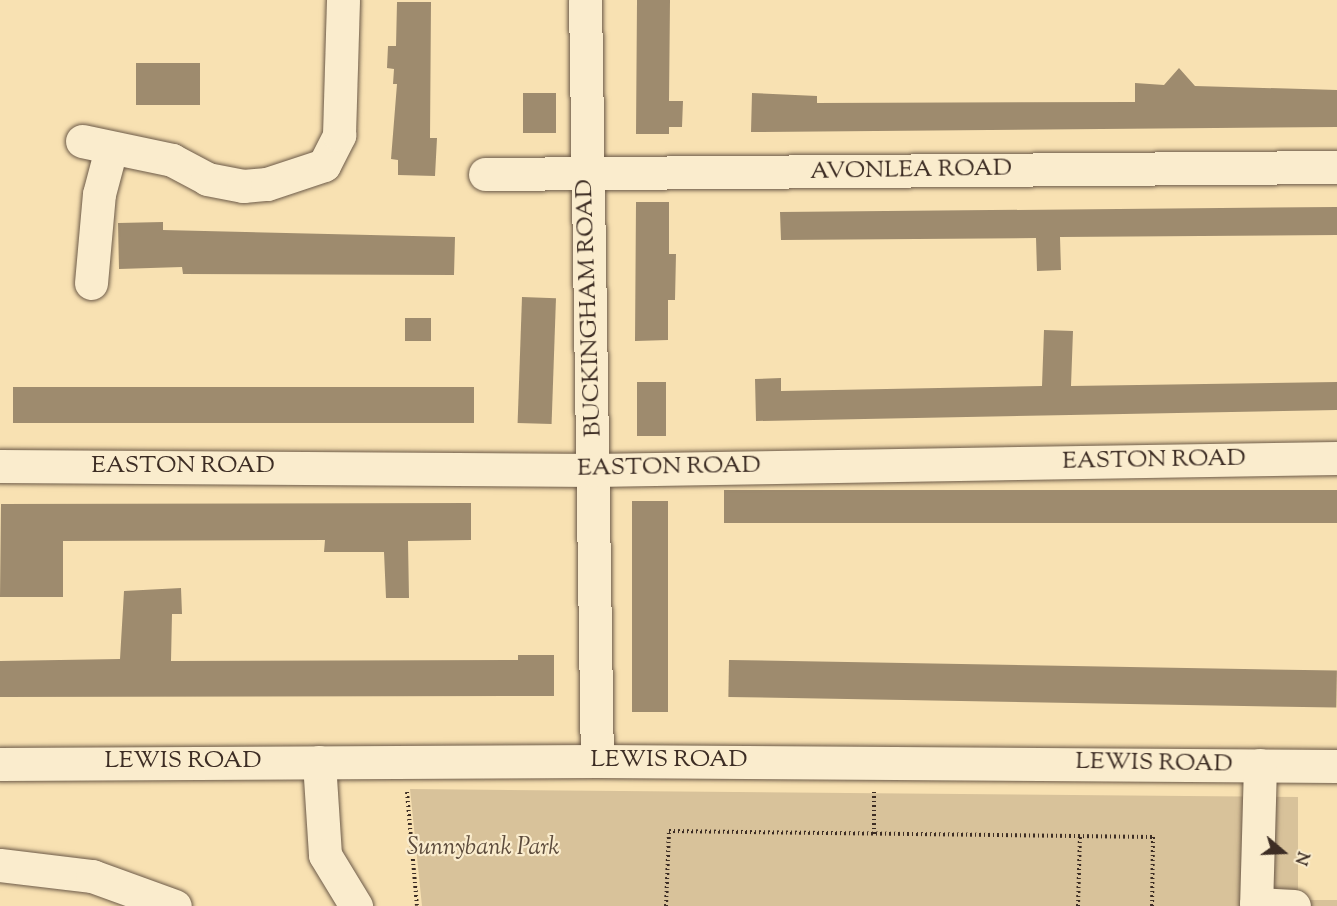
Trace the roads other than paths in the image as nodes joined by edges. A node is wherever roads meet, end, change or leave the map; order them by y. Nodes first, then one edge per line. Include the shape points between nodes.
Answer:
1 (343, 0) edge
2 (585, 0) edge
3 (1337, 167) edge
4 (485, 174) dead end
5 (586, 174) junction
6 (91, 283) dead end
7 (1337, 458) edge
8 (0, 466) edge
9 (594, 470) junction
10 (597, 761) junction
11 (319, 762) junction
12 (0, 764) edge
13 (1260, 765) junction
14 (1337, 766) edge
15 (0, 865) edge
16 (175, 906) edge
17 (356, 906) edge
18 (1294, 906) edge

1 - 6 street via 339,135 324,165 267,184 243,186 207,179 172,160 96,145 99,194
2 - 5 street, BUCKINGHAM ROAD
3 - 5 street, AVONLEA ROAD
4 - 5 street, AVONLEA ROAD
5 - 9 street, BUCKINGHAM ROAD
7 - 9 street, EASTON ROAD
8 - 9 street, EASTON ROAD
9 - 10 street, BUCKINGHAM ROAD
10 - 11 street, LEWIS ROAD
10 - 13 street, LEWIS ROAD
11 - 12 street, LEWIS ROAD
11 - 17 street via 325,855
13 - 14 street, LEWIS ROAD
13 - 18 street via 1256,904
15 - 16 street via 92,876

